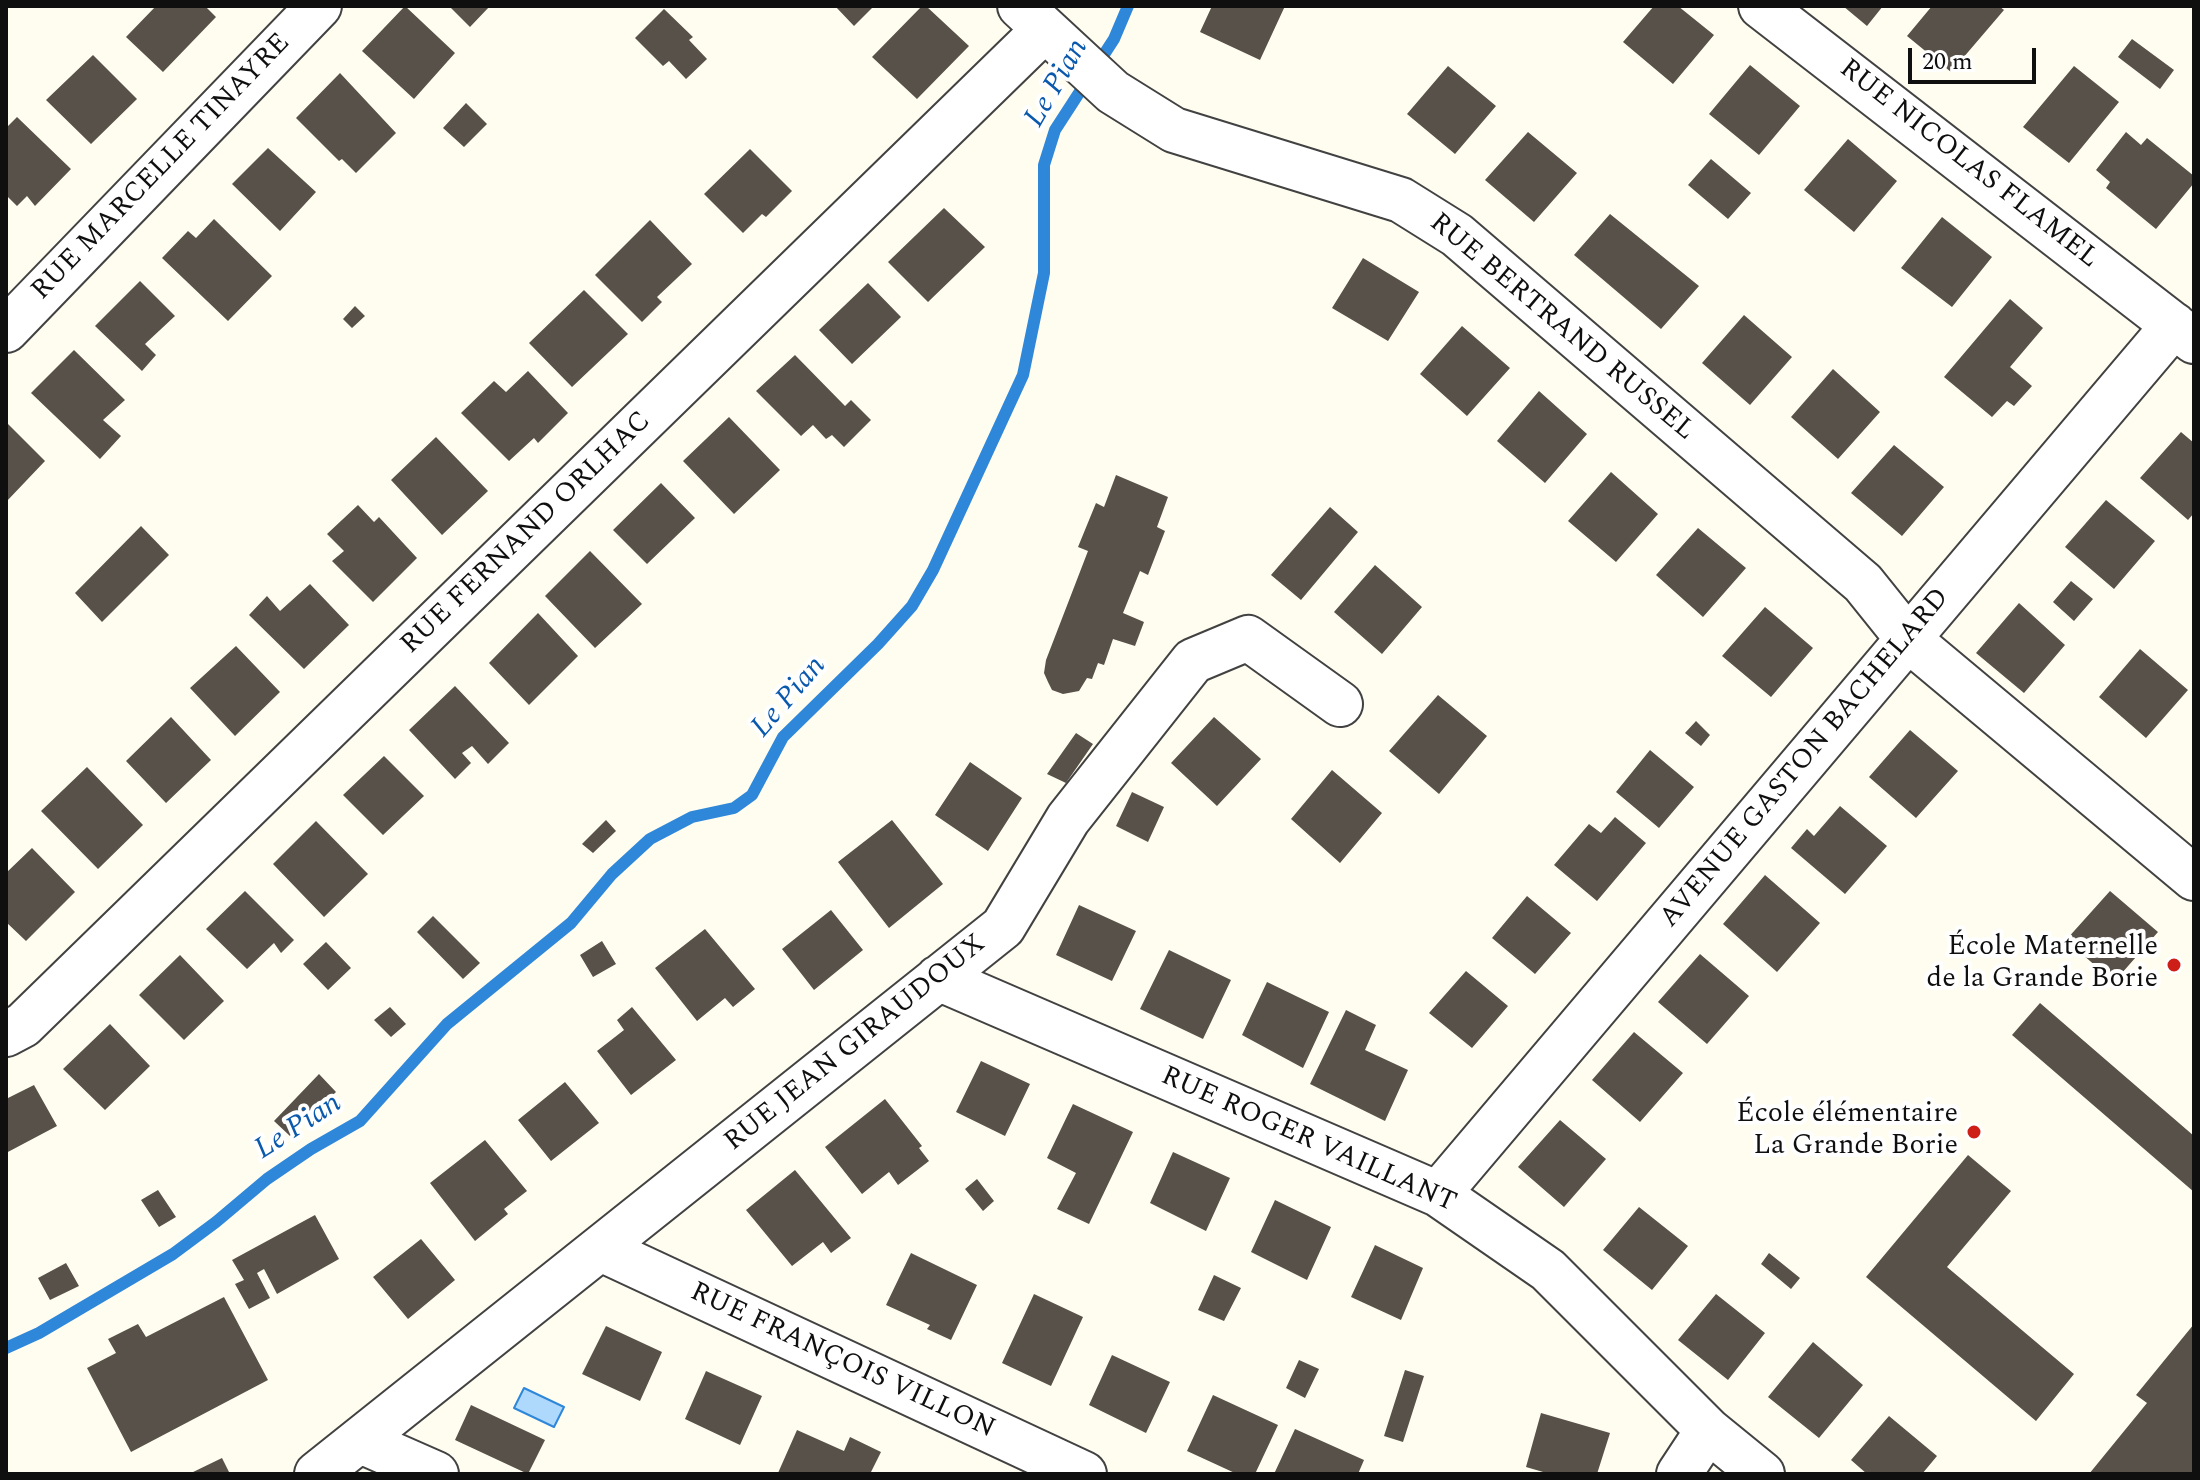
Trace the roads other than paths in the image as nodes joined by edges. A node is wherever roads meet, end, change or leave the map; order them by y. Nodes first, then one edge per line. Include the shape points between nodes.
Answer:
1 (319, 6) edge
2 (1761, 6) edge
3 (1045, 30) edge
4 (6, 330) edge
5 (2184, 333) edge
6 (1908, 639) junction
7 (1340, 704) dead end
8 (2194, 878) edge
9 (938, 978) junction
10 (6, 1034) edge
11 (1438, 1194) junction
12 (601, 1249) junction
13 (1708, 1430) junction
14 (361, 1441) junction
15 (317, 1474) edge
16 (436, 1474) edge
17 (1084, 1474) edge
18 (1679, 1474) edge
19 (1762, 1474) edge

1 - 4 street, RUE MARCELLE TINAYRE
2 - 5 street, RUE NICOLAS FLAMEL
3 - 6 street, RUE BERTRAND RUSSEL via 1113,92 1174,130 1401,200 1457,235 1863,583
3 - 10 street, RUE FERNAND ORLHAC via 23,1025
5 - 6 street, AVENUE GASTON BACHELARD
6 - 8 street, RUE BERTRAND RUSSEL
6 - 11 street, AVENUE GASTON BACHELARD
7 - 9 street, RUE JEAN GIRAUDOUX via 1248,638 1193,661 1068,819 1003,927
9 - 11 street, RUE ROGER VAILLANT
9 - 12 street, RUE JEAN GIRAUDOUX
11 - 13 street, RUE ROGER VAILLANT via 1548,1270
12 - 14 street, RUE JEAN GIRAUDOUX
12 - 17 street, RUE FRANÇOIS VILLON
13 - 18 street
13 - 19 street, RUE ROGER VAILLANT
14 - 15 street, RUE JEAN GIRAUDOUX
14 - 16 street

